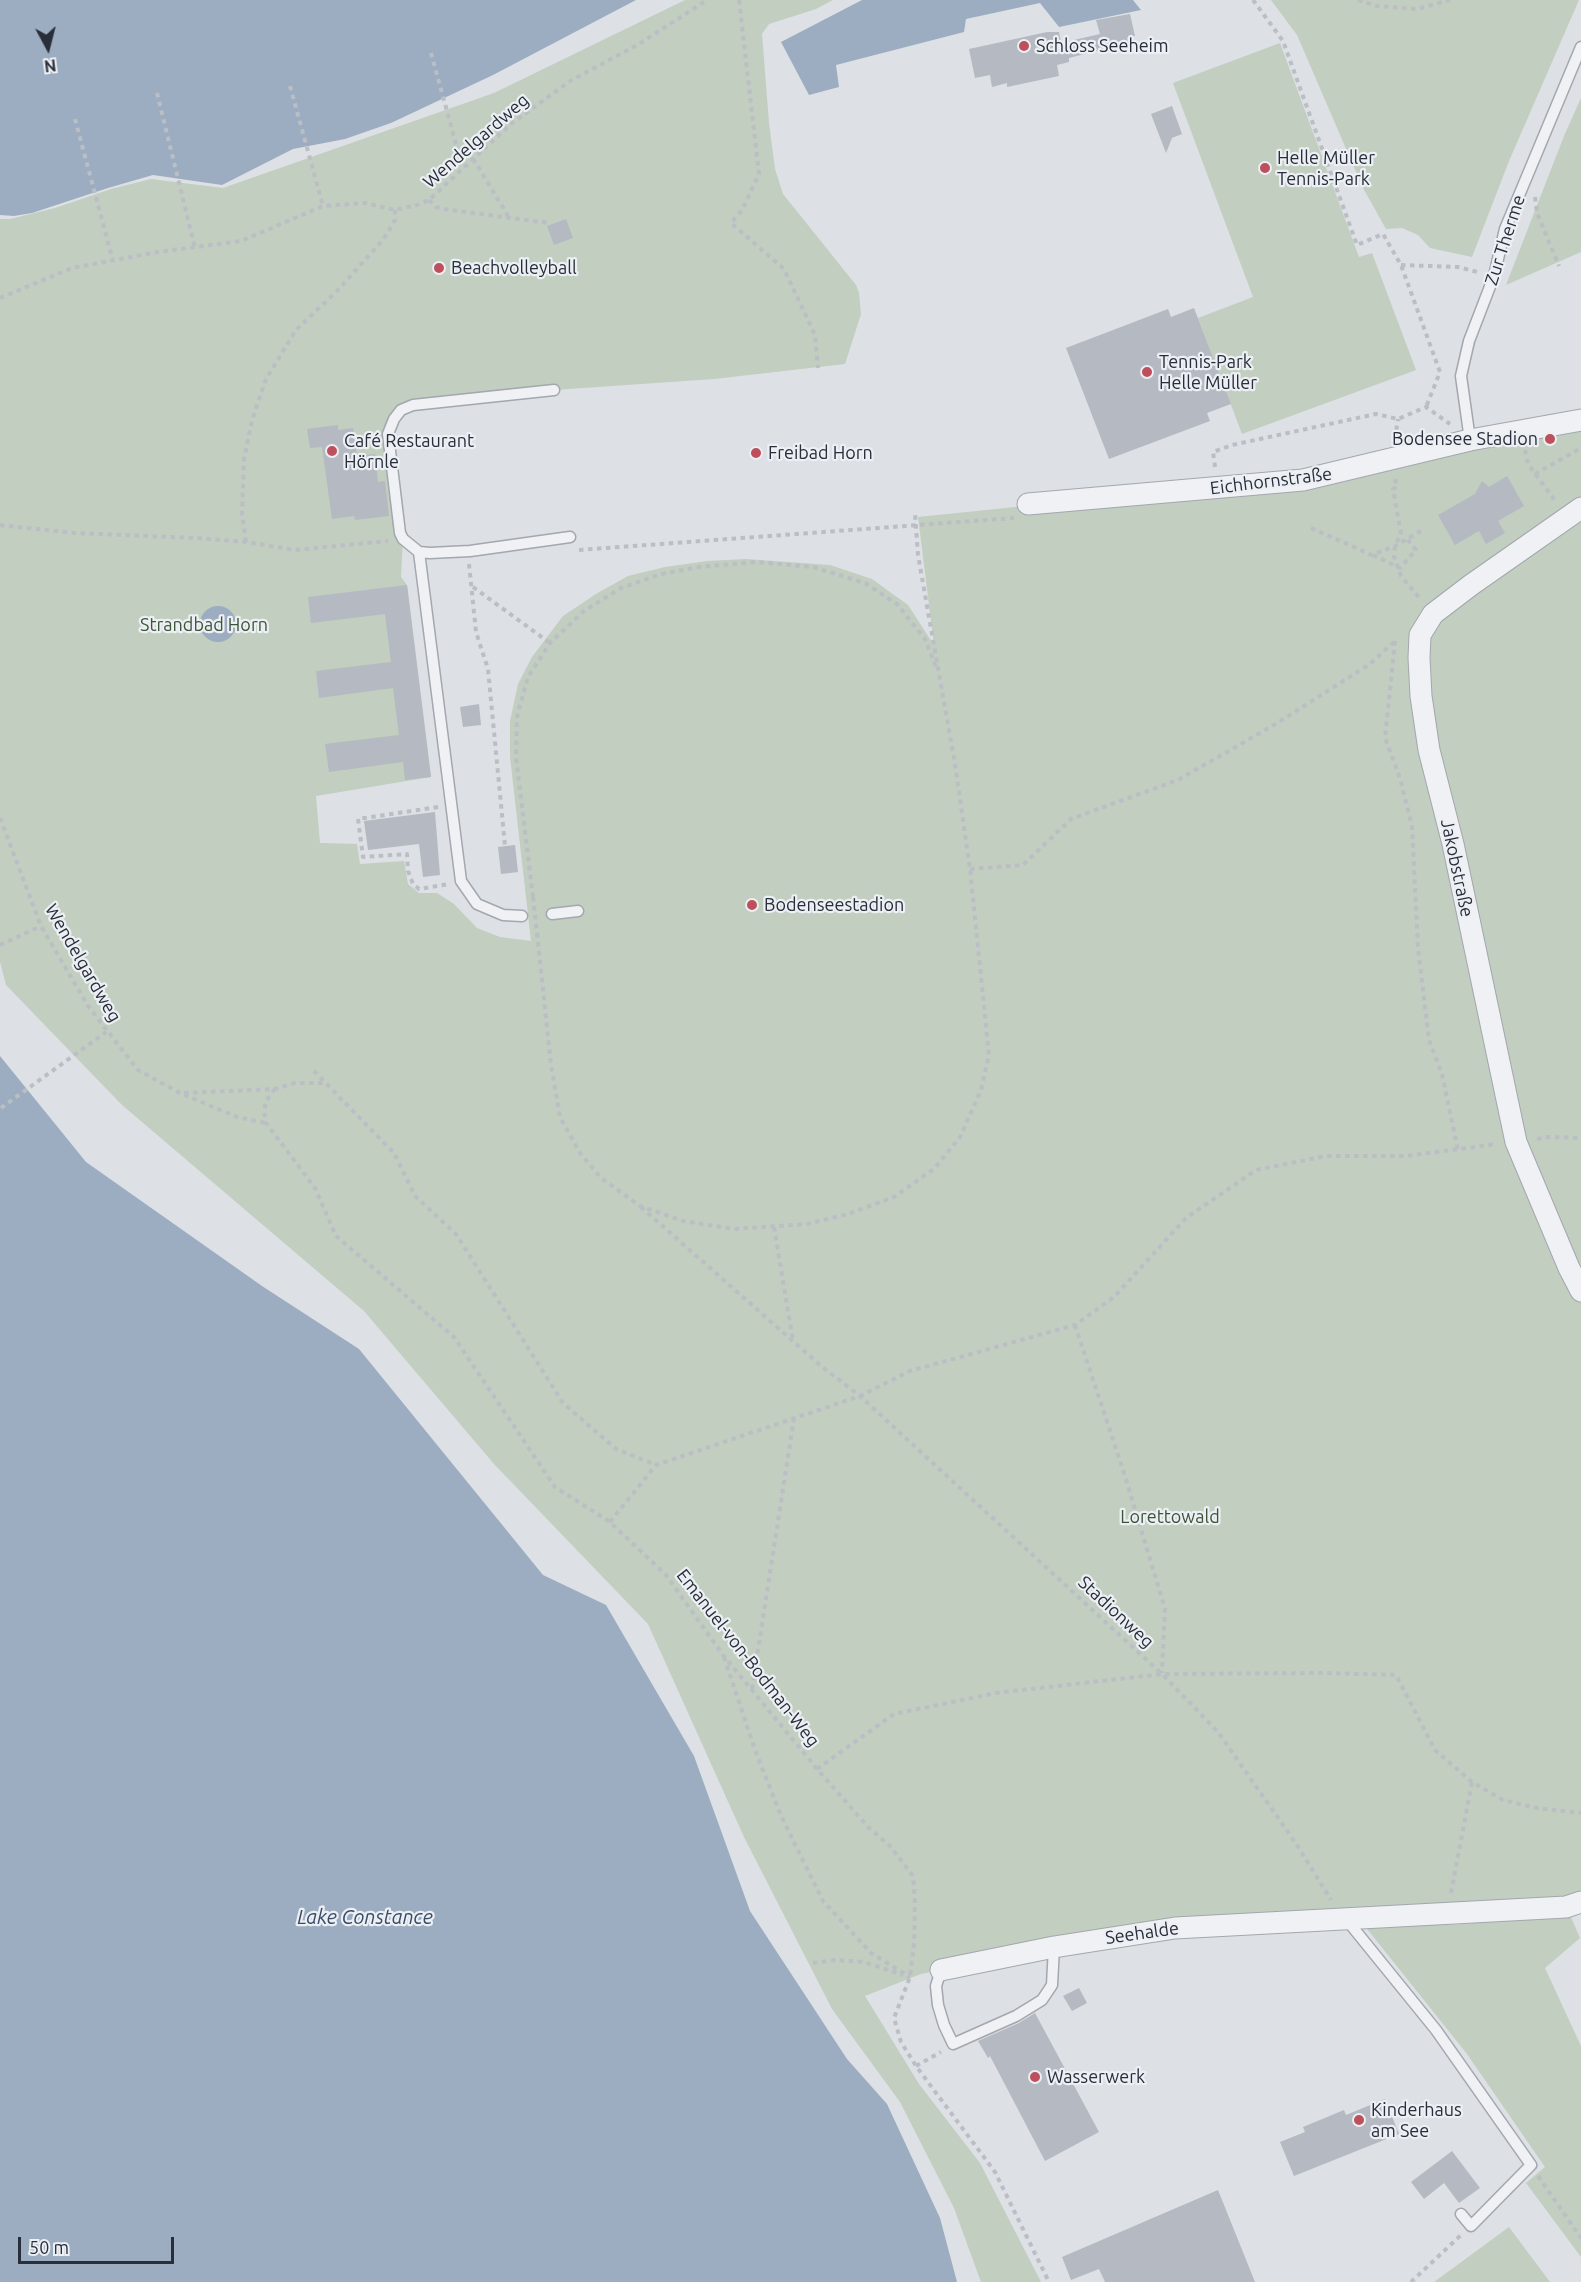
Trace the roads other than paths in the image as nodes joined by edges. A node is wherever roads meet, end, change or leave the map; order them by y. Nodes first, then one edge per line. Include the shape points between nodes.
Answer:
1 (1581, 47) edge
2 (554, 390) dead end
3 (1581, 420) edge
4 (1470, 440) junction
5 (1022, 511) road end
6 (1574, 513) edge
7 (570, 537) dead end
8 (419, 552) junction
9 (578, 910) dead end
10 (552, 914) dead end
11 (522, 916) dead end
12 (1581, 1291) edge
13 (1581, 1902) edge
14 (1346, 1920) junction
15 (1054, 1947) junction
16 (940, 1970) joint
17 (1461, 2214) dead end

1 - 4 lane, Zur Therme via 1505,229 1494,276 1469,341 1461,376
2 - 8 lane via 413,405 401,410 388,434 400,533
3 - 4 street, Eichhornstraße
4 - 5 street, Eichhornstraße via 1303,480
6 - 12 street, Jakobstraße via 1433,614 1420,635 1421,696 1429,750 1453,844 1516,1142
7 - 8 lane via 470,551
8 - 11 lane via 461,881 477,904 503,915
9 - 10 lane
13 - 14 street, Seehalde via 1566,1908
14 - 15 street, Seehalde via 1175,1928
14 - 17 lane via 1436,2030 1531,2165 1472,2226
15 - 16 street, Seehalde
15 - 16 lane via 1052,1985 1042,2000 953,2044 938,2005 936,1986

